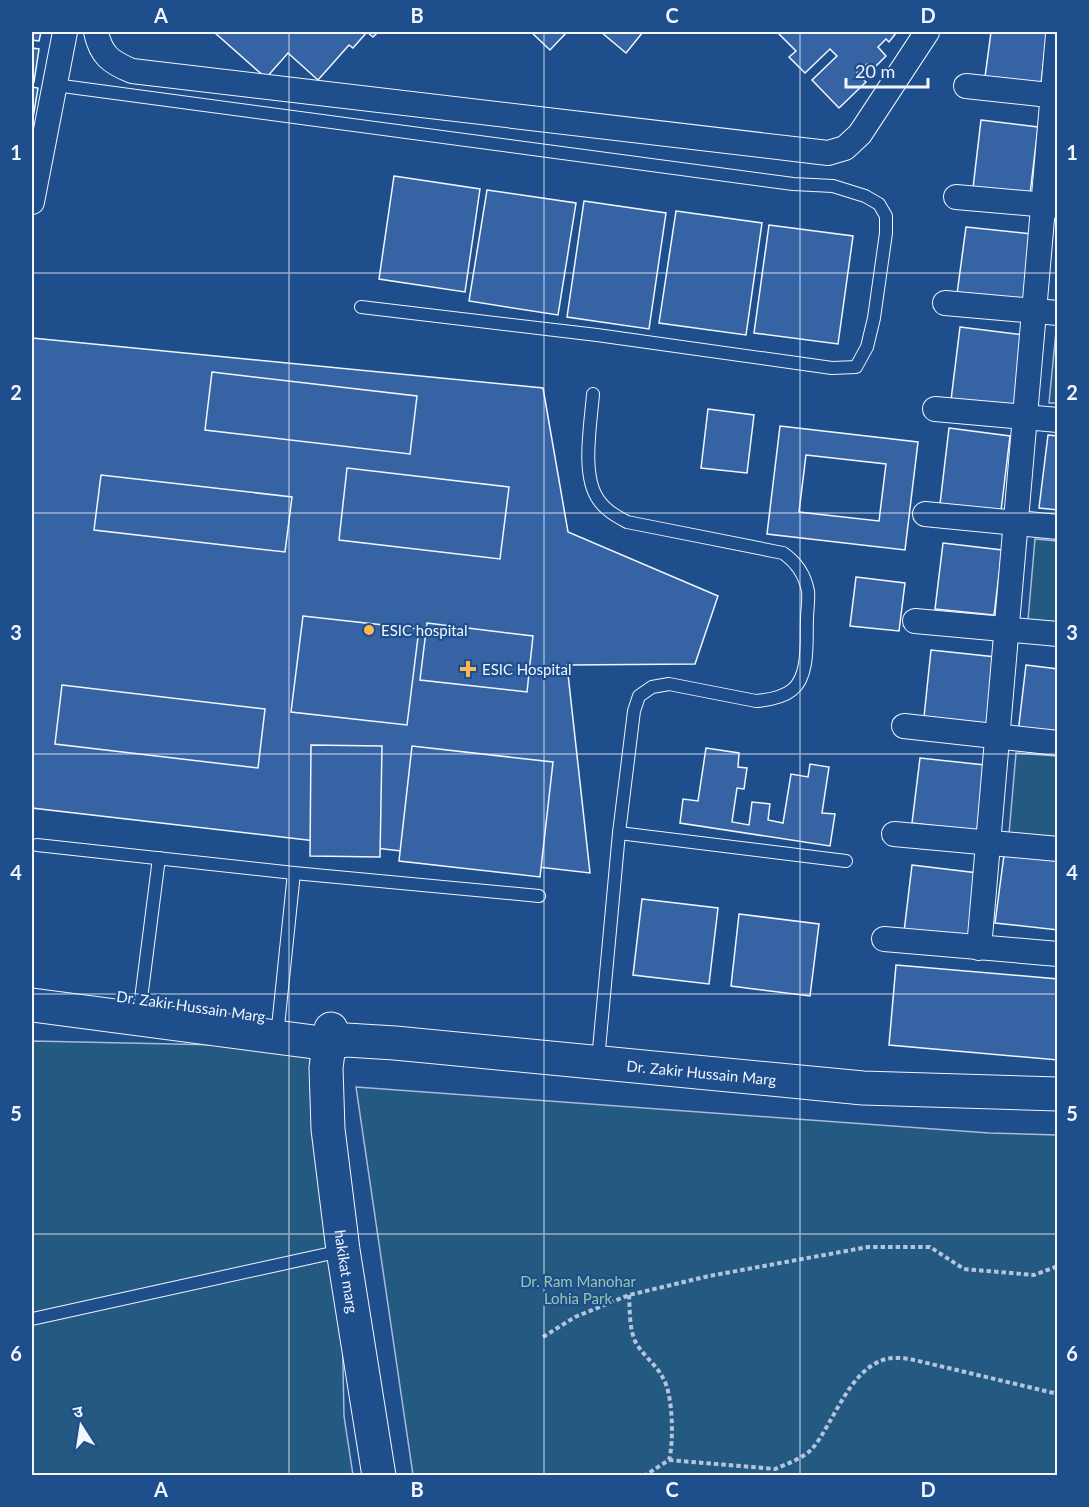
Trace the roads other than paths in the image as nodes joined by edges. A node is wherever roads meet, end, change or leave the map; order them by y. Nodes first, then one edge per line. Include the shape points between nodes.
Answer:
1 (65, 32) edge
2 (96, 32) edge
3 (927, 32) edge
4 (1058, 34) edge
5 (55, 85) junction
6 (966, 86) dead end
7 (1055, 96) edge
8 (956, 197) dead end
9 (32, 202) edge
10 (1050, 205) edge
11 (945, 303) dead end
12 (362, 307) dead end
13 (1046, 312) edge
14 (593, 394) dead end
15 (935, 409) dead end
16 (1025, 417) junction
17 (1058, 420) edge
18 (925, 514) dead end
19 (1016, 523) junction
20 (1058, 526) edge
21 (915, 621) dead end
22 (1006, 630) junction
23 (1058, 634) edge
24 (904, 726) dead end
25 (997, 736) junction
26 (1058, 743) edge
27 (619, 833) junction
28 (894, 834) dead end
29 (988, 843) junction
30 (37, 845) dead end
31 (1058, 849) edge
32 (159, 858) junction
33 (846, 861) dead end
34 (294, 873) junction
35 (539, 896) dead end
36 (884, 939) dead end
37 (979, 948) junction
38 (1058, 954) edge
39 (32, 983) edge
40 (141, 999) junction
41 (32, 1005) edge
42 (278, 1028) junction
43 (333, 1045) junction
44 (598, 1061) junction
45 (1058, 1094) edge
46 (343, 1250) junction
47 (32, 1319) edge
48 (380, 1476) edge

1 - 5 street
2 - 3 street via 99,46 107,56 132,71 828,153 845,148 860,134
4 - 7 street
5 - 9 street
5 - 12 lane via 832,186 865,196 879,204 886,216 874,318 867,347 856,367 832,368
6 - 7 street
7 - 10 street
8 - 10 street
10 - 13 street
11 - 13 street
13 - 16 street
14 - 27 lane via 590,476 597,499 611,513 627,522 783,553 795,561 808,592 805,663 793,690 771,700 756,701 669,684 652,687 639,696
15 - 16 street
16 - 17 street
16 - 19 street
18 - 19 street
19 - 20 street
19 - 22 street
21 - 22 street
22 - 23 street
22 - 25 street
24 - 25 street
25 - 26 street
25 - 29 street
27 - 33 lane
27 - 44 lane
28 - 29 street
29 - 31 street
29 - 37 street
30 - 32 lane
32 - 34 lane
32 - 40 lane
34 - 35 lane
34 - 42 lane
36 - 37 street
37 - 38 street
39 - 40 street, Dr. Zakir Hussain Marg
40 - 42 street, Dr. Zakir Hussain Marg
41 - 42 street, Dr. Zakir Hussain Marg
42 - 43 street, Dr. Zakir Hussain Marg
43 - 44 street, Dr. Zakir Hussain Marg
43 - 46 street, hakikat marg via 328,1129
44 - 45 street, Dr. Zakir Hussain Marg via 863,1088
46 - 47 lane
46 - 48 street, hakikat marg

